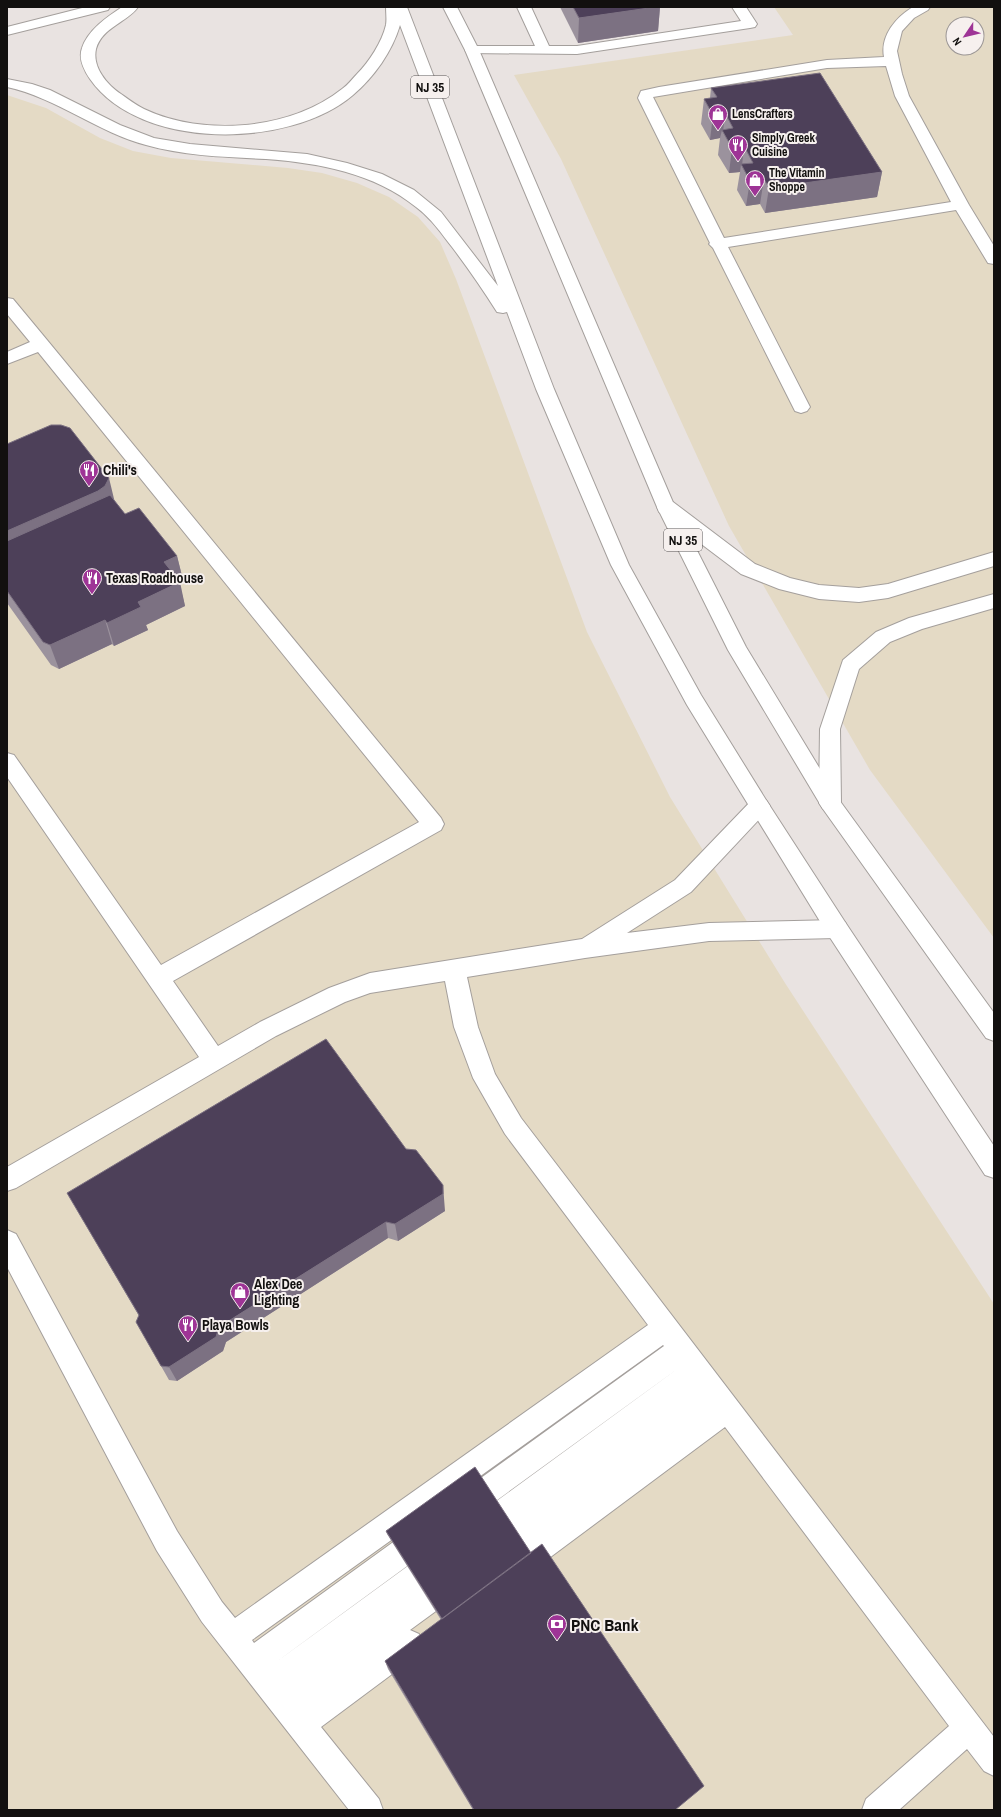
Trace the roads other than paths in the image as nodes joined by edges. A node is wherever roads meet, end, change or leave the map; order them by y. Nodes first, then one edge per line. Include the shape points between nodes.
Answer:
1 (103, 7) edge
2 (131, 7) edge
3 (393, 7) edge
4 (400, 7) edge
5 (450, 7) edge
6 (524, 7) edge
7 (739, 7) edge
8 (923, 7) edge
9 (7, 31) edge
10 (472, 50) junction
11 (544, 50) junction
12 (892, 61) junction
13 (7, 83) edge
14 (961, 204) junction
15 (717, 244) junction
16 (994, 259) edge
17 (7, 303) edge
18 (41, 344) junction
19 (7, 358) edge
20 (545, 389) junction
21 (801, 407) dead end
22 (666, 507) junction
23 (994, 559) edge
24 (994, 601) edge
25 (7, 761) edge
26 (830, 803) junction
27 (759, 806) junction
28 (837, 928) junction
29 (585, 948) junction
30 (454, 970) junction
31 (158, 978) junction
32 (994, 1030) edge
33 (215, 1060) junction
34 (994, 1167) edge
35 (7, 1180) edge
36 (7, 1242) edge
37 (665, 1328) junction
38 (682, 1349) junction
39 (712, 1390) junction
40 (466, 1602) edge
41 (232, 1637) junction
42 (252, 1662) junction
43 (269, 1684) junction
44 (293, 1715) junction
45 (969, 1728) junction
46 (994, 1761) edge
47 (368, 1810) edge
48 (876, 1810) edge

1 - 9 main road
2 - 3 main road via 113,19 95,37 87,54 89,63 104,89 141,114 166,123 189,128 225,130 261,128 295,120 325,108 346,95 375,63 393,26
4 - 20 main road, NJ 35
5 - 10 main road, NJ 35
6 - 11 main road
7 - 11 main road via 750,24 577,50
8 - 12 main road via 909,15 895,30 890,51
10 - 11 main road
10 - 22 main road, NJ 35
12 - 14 main road via 902,96
12 - 15 main road via 827,64 646,94 646,102
13 - 20 main road via 55,97 114,128 152,142 191,149 315,160 360,171 395,186 435,215 492,288
14 - 15 main road
14 - 16 main road
15 - 21 main road
17 - 18 main road
18 - 19 main road
18 - 31 main road via 433,824
20 - 27 main road, NJ 35 via 620,565 694,700
22 - 23 main road via 748,569 786,584 819,592 859,595 888,591
22 - 26 main road, NJ 35 via 738,650
24 - 26 main road via 916,623 883,637 850,665 830,729
25 - 31 main road
26 - 32 main road, NJ 35
27 - 28 main road, NJ 35
27 - 29 main road via 683,886
28 - 29 main road via 709,932
28 - 34 main road, NJ 35
29 - 30 main road
30 - 33 main road via 370,983 338,995 268,1029
30 - 37 main road via 466,1027 485,1078 513,1126
31 - 33 main road
33 - 35 main road
36 - 41 main road via 167,1542 212,1612
37 - 38 main road
37 - 41 main road
38 - 39 main road
38 - 42 main road
39 - 43 main road
39 - 44 main road
39 - 45 main road
40 - 44 main road
41 - 42 main road
42 - 43 main road
43 - 44 main road
44 - 47 main road
45 - 46 main road
45 - 48 main road

